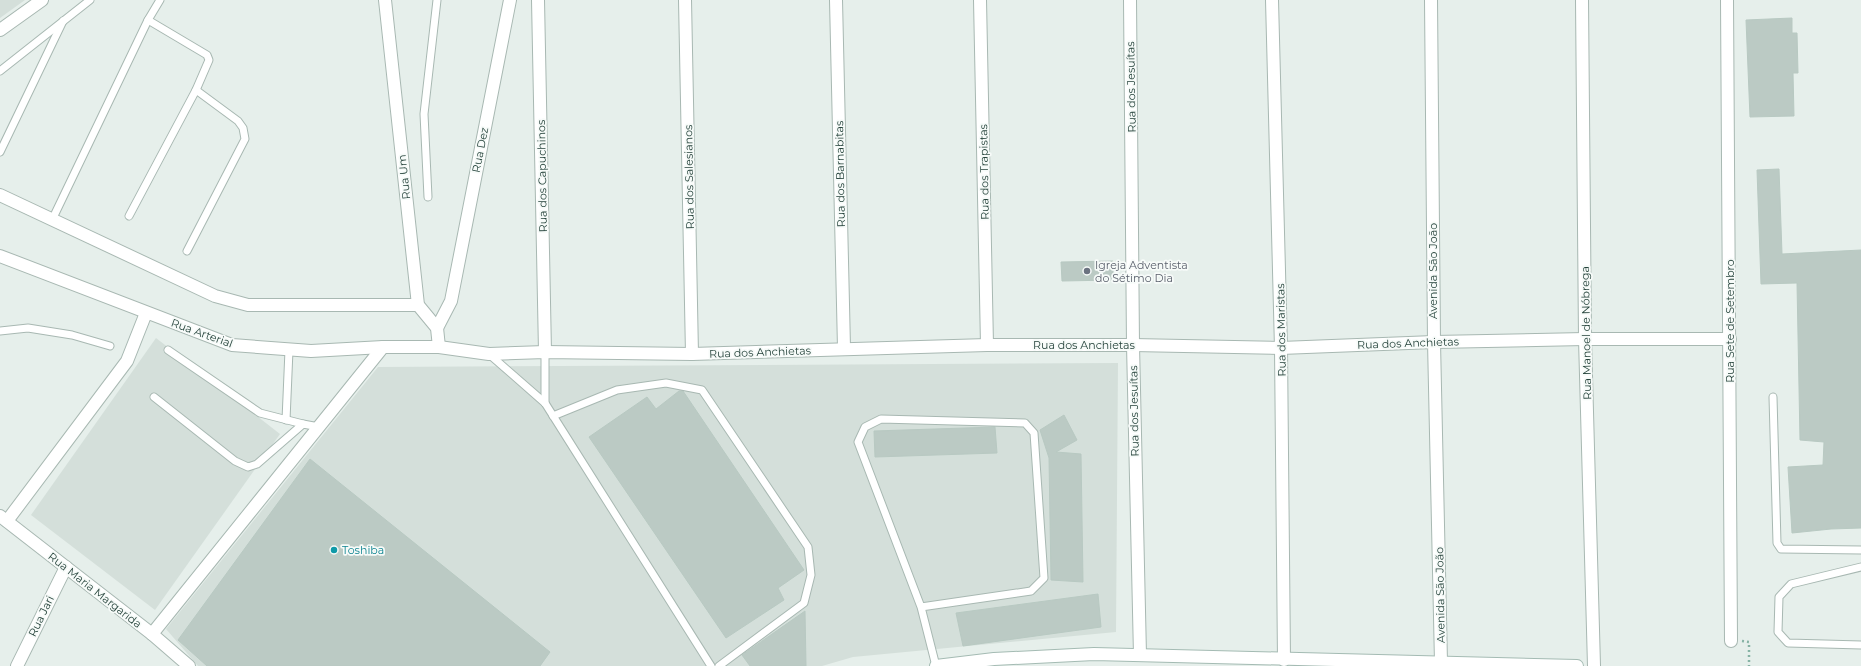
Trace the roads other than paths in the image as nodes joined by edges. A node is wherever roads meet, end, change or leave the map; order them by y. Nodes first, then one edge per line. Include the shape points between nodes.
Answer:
1 (42, 0) edge
2 (90, 0) edge
3 (160, 0) edge
4 (385, 0) edge
5 (437, 0) edge
6 (510, 0) edge
7 (538, 0) edge
8 (685, 0) edge
9 (836, 0) edge
10 (980, 0) edge
11 (1130, 0) edge
12 (1272, 0) edge
13 (1431, 0) edge
14 (1582, 0) edge
15 (1727, 0) edge
16 (148, 20) junction
17 (63, 21) junction
18 (0, 30) edge
19 (0, 71) edge
20 (196, 90) junction
21 (0, 152) edge
22 (0, 195) edge
23 (428, 197) dead end
24 (129, 216) dead end
25 (52, 220) junction
26 (187, 251) dead end
27 (0, 256) edge
28 (418, 305) junction
29 (146, 313) junction
30 (437, 328) junction
31 (0, 331) edge
32 (1585, 339) junction
33 (1730, 339) junction
34 (1434, 342) junction
35 (987, 344) junction
36 (1133, 345) junction
37 (110, 346) dead end
38 (439, 346) junction
39 (383, 347) junction
40 (844, 348) junction
41 (1281, 348) junction
42 (168, 350) dead end
43 (289, 350) junction
44 (545, 352) junction
45 (489, 354) junction
46 (692, 354) junction
47 (1773, 397) dead end
48 (154, 398) dead end
49 (545, 403) junction
50 (553, 416) junction
51 (286, 420) junction
52 (303, 424) junction
53 (319, 427) junction
54 (4, 518) edge
55 (1861, 550) edge
56 (66, 567) junction
57 (1861, 567) edge
58 (921, 607) junction
59 (152, 634) junction
60 (1731, 641) road end
61 (1861, 645) edge
62 (1140, 655) junction
63 (1284, 660) junction
64 (1441, 662) junction
65 (17, 666) edge
66 (189, 666) edge
67 (711, 666) edge
68 (719, 666) edge
69 (936, 666) edge
70 (1578, 666) edge
71 (1594, 666) edge

1 - 18 street
2 - 17 lane
3 - 16 lane
4 - 28 street, Rua Um
5 - 23 lane via 424,114
6 - 30 street, Rua Dez via 451,301
7 - 44 street, Rua dos Capuchinos
8 - 46 street, Rua dos Salesianos
9 - 40 street, Rua dos Barnabitas
10 - 35 street, Rua dos Trapistas
11 - 36 street, Rua dos Jesuítas
12 - 41 street, Rua dos Maristas
13 - 34 street, Avenida São João
14 - 32 street, Rua Manoel de Nóbrega
15 - 33 street, Rua Sete de Setembro
16 - 20 lane via 207,55 209,60
16 - 25 lane
17 - 19 lane
17 - 21 lane
20 - 24 lane
20 - 26 lane via 238,121 244,139
22 - 25 street
25 - 28 street via 215,296 248,305
27 - 29 street, Rua Arterial
28 - 30 street
29 - 43 street, Rua Arterial via 232,345
29 - 54 street via 127,362
30 - 38 street
31 - 37 lane via 28,328 72,335
32 - 33 street, Rua dos Anchietas
32 - 34 street, Rua dos Anchietas
32 - 71 street, Rua Manoel de Nóbrega
33 - 60 street, Rua Sete de Setembro
34 - 41 street, Rua dos Anchietas
34 - 64 street, Avenida São João
35 - 36 street, Rua dos Anchietas
35 - 40 street, Rua dos Anchietas
36 - 41 street, Rua dos Anchietas
36 - 62 street, Rua dos Jesuítas
38 - 39 street, Rua Arterial
38 - 45 street, Rua dos Anchietas
39 - 43 street, Rua Arterial via 311,352
39 - 53 street
40 - 46 street, Rua dos Anchietas
41 - 63 street, Rua dos Maristas
42 - 51 lane via 260,413
43 - 51 lane
44 - 45 street, Rua dos Anchietas
44 - 46 street, Rua dos Anchietas
44 - 49 lane
45 - 49 lane
47 - 55 lane via 1777,543 1782,549
48 - 52 lane via 235,461 248,467 257,464
49 - 50 lane
50 - 67 lane
50 - 68 lane via 617,390 666,383 702,390 808,547 811,575 804,603
51 - 52 lane
52 - 53 lane
53 - 59 street
54 - 56 street, Rua Maria Margarida
56 - 59 street, Rua Maria Margarida
56 - 65 street, Rua Jari
57 - 61 lane via 1791,584 1779,597 1778,632 1788,643
58 - 58 lane via 858,442 865,427 881,419 1025,422 1034,433 1044,578 1031,591
58 - 69 lane
59 - 66 street, Rua Maria Margarida
62 - 63 street
62 - 69 street via 1094,654 994,659
63 - 64 street
64 - 70 street

